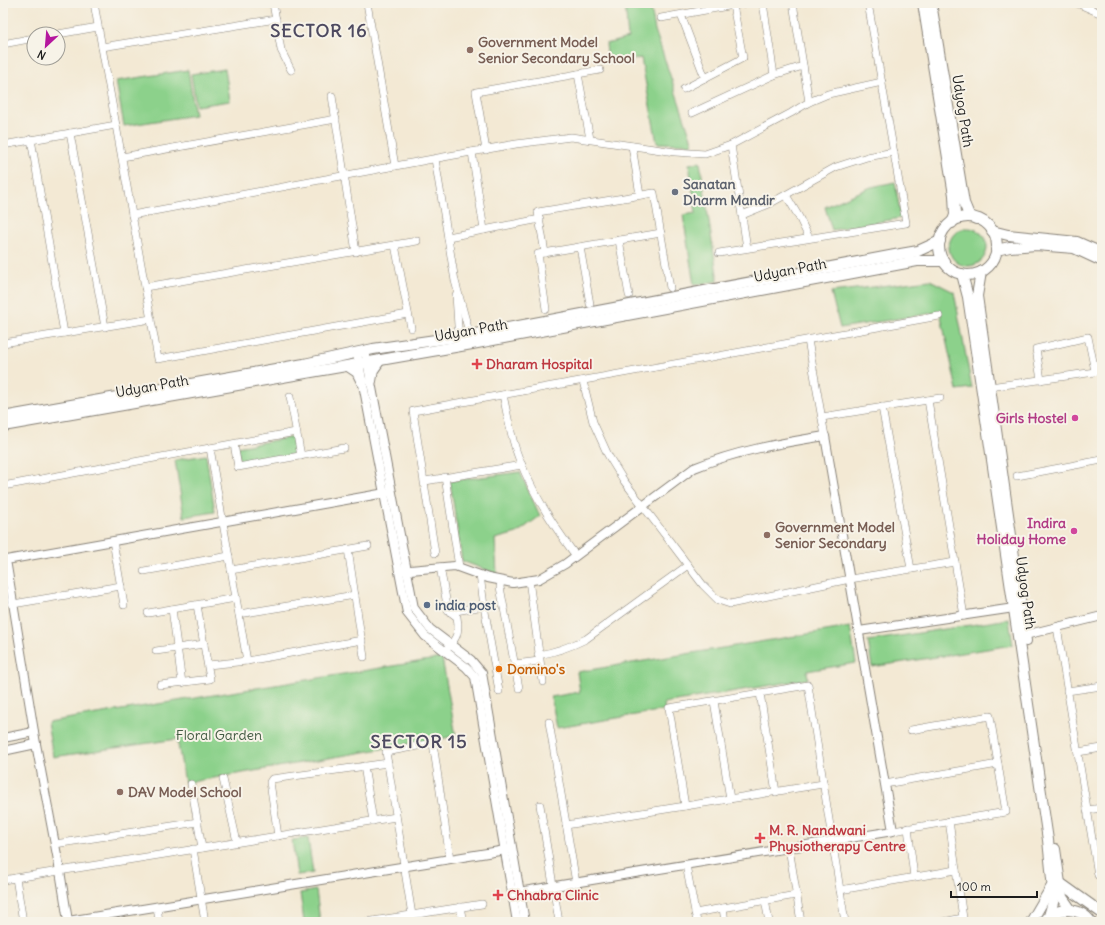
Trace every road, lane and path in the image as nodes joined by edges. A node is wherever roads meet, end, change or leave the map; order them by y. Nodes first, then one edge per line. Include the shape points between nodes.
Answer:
1 (94, 3) edge
2 (273, 3) edge
3 (367, 3) edge
4 (745, 3) edge
5 (763, 3) edge
6 (793, 3) edge
7 (868, 3) edge
8 (923, 3) edge
9 (931, 3) edge
10 (1077, 3) edge
11 (733, 5) junction
12 (1102, 14) edge
13 (681, 15) junction
14 (661, 18) dead end
15 (276, 19) junction
16 (98, 27) junction
17 (66, 33) edge
18 (26, 40) edge
19 (3, 44) edge
20 (102, 47) junction
21 (803, 66) junction
22 (291, 70) dead end
23 (600, 70) dead end
24 (578, 74) junction
25 (774, 75) junction
26 (705, 78) junction
27 (882, 82) junction
28 (684, 89) dead end
29 (332, 96) dead end
30 (809, 102) junction
31 (692, 113) dead end
32 (336, 119) junction
33 (116, 125) junction
34 (70, 133) junction
35 (31, 140) junction
36 (590, 140) junction
37 (3, 145) edge
38 (731, 145) junction
39 (632, 146) junction
40 (486, 150) junction
41 (472, 152) junction
42 (894, 152) junction
43 (122, 157) junction
44 (435, 159) junction
45 (395, 166) junction
46 (345, 175) junction
47 (640, 195) junction
48 (786, 195) junction
49 (132, 215) junction
50 (742, 215) junction
51 (540, 219) junction
52 (976, 219) junction
53 (952, 223) junction
54 (484, 230) junction
55 (992, 231) junction
56 (661, 233) junction
57 (448, 237) junction
58 (808, 238) junction
59 (619, 240) junction
60 (417, 241) dead end
61 (940, 241) junction
62 (395, 245) junction
63 (580, 247) junction
64 (747, 248) junction
65 (996, 250) junction
66 (356, 252) junction
67 (546, 253) junction
68 (719, 253) dead end
69 (1102, 253) edge
70 (1102, 261) edge
71 (944, 262) junction
72 (981, 272) junction
73 (962, 274) junction
74 (455, 281) junction
75 (145, 287) junction
76 (670, 288) dead end
77 (629, 295) dead end
78 (590, 304) dead end
79 (546, 309) dead end
80 (408, 314) junction
81 (939, 316) dead end
82 (151, 319) junction
83 (105, 326) junction
84 (411, 328) dead end
85 (64, 333) junction
86 (471, 339) junction
87 (808, 340) junction
88 (459, 342) junction
89 (3, 343) edge
90 (361, 352) junction
91 (380, 360) junction
92 (363, 363) junction
93 (348, 366) junction
94 (1098, 371) edge
95 (1041, 380) junction
96 (582, 381) junction
97 (366, 382) junction
98 (990, 387) junction
99 (503, 395) junction
100 (290, 397) dead end
101 (940, 398) dead end
102 (928, 400) junction
103 (882, 407) junction
104 (3, 417) edge
105 (822, 417) junction
106 (3, 426) edge
107 (296, 432) junction
108 (825, 436) junction
109 (234, 444) junction
110 (210, 448) junction
111 (344, 448) dead end
112 (300, 456) junction
113 (1102, 460) edge
114 (522, 465) junction
115 (1017, 476) dead end
116 (445, 477) junction
117 (425, 480) junction
118 (3, 486) edge
119 (388, 492) junction
120 (644, 506) junction
121 (223, 522) junction
122 (113, 541) junction
123 (368, 546) dead end
124 (348, 549) junction
125 (436, 553) dead end
126 (229, 556) junction
127 (576, 556) junction
128 (4, 560) edge
129 (955, 562) junction
130 (688, 565) junction
131 (440, 567) junction
132 (459, 567) junction
133 (911, 569) junction
134 (231, 570) junction
135 (144, 571) dead end
136 (402, 571) junction
137 (480, 575) junction
138 (850, 579) junction
139 (529, 580) junction
140 (502, 581) junction
141 (121, 586) junction
142 (355, 595) junction
143 (236, 598) junction
144 (13, 604) junction
145 (124, 605) dead end
146 (197, 605) junction
147 (484, 606) junction
148 (1014, 608) junction
149 (172, 609) junction
150 (450, 612) junction
151 (148, 613) dead end
152 (239, 614) junction
153 (964, 616) junction
154 (1102, 616) edge
155 (1056, 627) junction
156 (859, 631) junction
157 (1025, 634) junction
158 (362, 640) junction
159 (204, 644) junction
160 (451, 644) junction
161 (177, 648) junction
162 (156, 651) dead end
163 (445, 651) junction
164 (364, 657) dead end
165 (539, 658) junction
166 (247, 660) junction
167 (515, 664) junction
168 (208, 665) junction
169 (543, 682) dead end
170 (182, 683) junction
171 (160, 685) dead end
172 (1102, 686) edge
173 (519, 688) dead end
174 (499, 691) dead end
175 (1067, 691) junction
176 (760, 693) junction
177 (714, 701) junction
178 (549, 722) dead end
179 (911, 730) dead end
180 (34, 732) junction
181 (3, 738) edge
182 (36, 744) junction
183 (1102, 748) edge
184 (3, 751) edge
185 (1078, 752) junction
186 (388, 763) junction
187 (998, 764) junction
188 (364, 766) junction
189 (223, 779) dead end
190 (191, 784) dead end
191 (823, 784) junction
192 (885, 784) junction
193 (776, 792) junction
194 (730, 799) junction
195 (540, 805) dead end
196 (685, 806) junction
197 (1102, 808) edge
198 (1087, 810) junction
199 (396, 817) junction
200 (373, 821) junction
201 (949, 821) junction
202 (198, 822) junction
203 (566, 825) junction
204 (908, 828) junction
205 (893, 830) junction
206 (278, 836) junction
207 (832, 840) junction
208 (237, 842) junction
209 (55, 844) junction
210 (202, 848) junction
211 (789, 848) junction
212 (193, 849) junction
213 (508, 850) junction
214 (450, 859) junction
215 (686, 864) junction
216 (404, 867) junction
217 (956, 870) junction
218 (60, 871) junction
219 (1102, 874) edge
220 (914, 877) junction
221 (16, 878) junction
222 (3, 880) edge
223 (576, 883) junction
224 (1056, 884) junction
225 (553, 887) junction
226 (840, 890) junction
227 (516, 893) junction
228 (796, 895) junction
229 (202, 899) junction
230 (765, 900) junction
231 (482, 904) dead end
232 (157, 906) junction
233 (460, 907) junction
234 (723, 908) junction
235 (1071, 910) junction
236 (695, 913) junction
237 (1102, 914) edge
238 (412, 915) junction
239 (1046, 919) edge
240 (68, 921) edge
241 (23, 922) edge
242 (159, 922) edge
243 (206, 922) edge
244 (366, 922) edge
245 (463, 922) edge
246 (517, 922) edge
247 (524, 922) edge
248 (559, 922) edge
249 (697, 922) edge
250 (725, 922) edge
251 (769, 922) edge
252 (801, 922) edge
253 (845, 922) edge
254 (943, 922) edge
255 (1031, 922) edge
256 (1091, 922) edge

1 - 16 street
2 - 15 street
3 - 45 street
4 - 11 street
5 - 25 street
6 - 21 street
7 - 27 street
8 - 53 main road, Udyog Path via 954,195 955,215
9 - 52 main road, Udyog Path via 964,203 970,215
10 - 12 street
11 - 13 street
11 - 26 street via 743,58
13 - 14 street
13 - 26 street
15 - 20 street
15 - 22 street via 281,50
16 - 17 street
16 - 20 street
18 - 19 street
20 - 33 street
21 - 25 street
21 - 30 street
23 - 24 street
24 - 36 street
24 - 40 street via 476,92
25 - 31 street
26 - 28 street
27 - 30 street via 828,94
27 - 42 street
29 - 32 street
30 - 38 street
32 - 43 street
32 - 46 street
33 - 34 street
33 - 43 street
34 - 35 street
34 - 83 street
35 - 37 street
35 - 85 street
36 - 39 street
36 - 40 street via 571,137
38 - 39 street via 705,154
38 - 50 street
39 - 47 street
40 - 41 street
41 - 44 street
41 - 54 street
42 - 48 street via 836,167
42 - 58 street via 906,223
43 - 49 street
44 - 45 street
44 - 57 street
45 - 46 street
46 - 49 street
46 - 66 street
47 - 51 street via 538,212
47 - 56 street via 654,193
48 - 50 street
48 - 58 street
49 - 75 street
50 - 64 street
51 - 54 street
51 - 67 street
52 - 53 main road via 963,218
52 - 55 main road
53 - 61 main road
54 - 57 street
55 - 65 main road via 996,240
55 - 69 main road via 1077,242
56 - 59 street
56 - 76 street
57 - 74 street
58 - 64 street
59 - 63 street
59 - 77 street
60 - 62 street
61 - 71 main road via 940,252
61 - 86 main road, Udyan Path via 918,251
62 - 66 street
62 - 80 street
63 - 67 street
63 - 78 street
64 - 68 street
65 - 70 main road via 1036,245 1074,248
65 - 72 main road via 991,263
66 - 75 street
67 - 79 street via 538,254
71 - 73 main road
71 - 86 main road, Udyan Path via 917,261
72 - 73 main road via 972,275
72 - 98 main road, Udyog Path via 977,296
73 - 148 main road, Udyog Path via 968,297
74 - 86 street
74 - 88 street
75 - 82 street
80 - 82 street via 158,359
80 - 84 street
81 - 87 street
82 - 83 street
83 - 85 street
85 - 89 street
86 - 88 main road, Udyan Path
87 - 96 street
87 - 105 street
88 - 90 main road, Udyan Path
88 - 91 main road, Udyan Path
90 - 92 street
90 - 104 main road, Udyan Path
91 - 92 main road, Udyan Path
91 - 97 main road
92 - 93 main road, Udyan Path
92 - 97 street
93 - 97 main road
93 - 106 main road, Udyan Path
94 - 95 street
94 - 95 street via 1088,338 1036,349
95 - 98 street
96 - 99 street
96 - 120 street via 593,422 608,456
97 - 119 street
98 - 157 main road, Udyog Path
99 - 114 street
99 - 117 street via 413,411
100 - 107 street
101 - 102 street
102 - 103 street
102 - 129 street
103 - 105 street
103 - 133 street
105 - 108 street
107 - 109 street
107 - 112 street
108 - 120 street via 771,445 718,458 694,468
108 - 138 street
109 - 110 street
109 - 112 street via 238,467
110 - 118 street
110 - 121 street
111 - 112 street
113 - 115 street
114 - 116 street
114 - 127 street via 560,535
116 - 117 street
116 - 132 street
117 - 125 street
119 - 121 street
119 - 136 street
120 - 127 street
120 - 130 street
121 - 122 street
121 - 126 street
122 - 128 street
122 - 141 street
123 - 124 street
124 - 134 street
124 - 142 street
126 - 134 street
126 - 135 street
127 - 139 street via 539,579
128 - 144 street
129 - 133 street
129 - 153 street
130 - 138 street via 718,600 730,604
130 - 165 street via 586,639
131 - 132 street
131 - 136 street
131 - 150 street
132 - 137 street
133 - 138 street
134 - 143 street
136 - 160 street via 414,608 430,629
136 - 163 street via 407,613 425,636
137 - 140 street
137 - 147 street
138 - 156 street
139 - 140 street
139 - 165 street
140 - 167 street via 500,587
141 - 144 street
141 - 145 street
142 - 152 street
142 - 158 street
143 - 146 street
143 - 152 street
144 - 180 street
146 - 149 street
146 - 159 street
147 - 150 street
147 - 174 street
148 - 153 street
148 - 224 main road, Udyog Path
149 - 151 street
149 - 161 street
150 - 160 street via 457,617 458,630
152 - 166 street
153 - 156 street
154 - 155 street
155 - 157 street
155 - 175 street
156 - 192 street
157 - 224 main road, Udyog Path
158 - 164 street
158 - 166 street
159 - 161 street
159 - 168 street
160 - 163 street
160 - 213 street via 472,660 482,673
161 - 162 street
161 - 170 street
163 - 213 street via 475,677
165 - 167 street
165 - 169 street
166 - 168 street
167 - 173 street
168 - 170 street via 210,679
170 - 171 street
172 - 175 street
175 - 185 street
176 - 177 street
176 - 191 street via 808,685
176 - 193 street
177 - 194 street
177 - 196 street via 669,708
178 - 203 street
179 - 187 street via 990,716
180 - 181 street
180 - 182 street
182 - 184 street
182 - 209 street
183 - 185 street
185 - 198 street
186 - 188 street
186 - 199 street
186 - 214 street via 386,752 433,743
187 - 192 street
187 - 201 street via 1006,812
188 - 200 street
188 - 206 street via 272,779 270,782
189 - 208 street
190 - 202 street
191 - 193 street
191 - 207 street
192 - 205 street
193 - 194 street
194 - 196 street
195 - 225 street
196 - 203 street
197 - 198 street
198 - 219 street via 1098,875
199 - 200 street
199 - 216 street
200 - 206 street
201 - 204 street
201 - 217 street
202 - 209 street
202 - 210 street
203 - 223 street
204 - 205 street
204 - 220 street
205 - 207 street
206 - 208 street
207 - 211 street
207 - 226 street
208 - 210 street
209 - 218 street
210 - 212 street
211 - 215 street
211 - 228 street
212 - 218 street
212 - 229 street
213 - 214 street
213 - 227 street
214 - 216 street
215 - 223 street
215 - 236 street
216 - 229 street
216 - 238 street
217 - 220 street
217 - 254 street via 963,918
218 - 221 street
218 - 240 street
220 - 226 street
221 - 222 street
221 - 241 street
223 - 225 street
224 - 235 main road, Udyog Path
224 - 237 main road
224 - 239 main road, Udyog Path via 1054,899
224 - 255 main road
225 - 227 street
225 - 248 street
226 - 253 street
227 - 246 street
227 - 247 street
228 - 230 street
228 - 252 street
229 - 232 street
229 - 243 street
230 - 234 street
230 - 251 street
231 - 233 street
232 - 240 street
232 - 242 street
233 - 238 street
233 - 245 street
234 - 236 street
234 - 250 street
235 - 239 main road via 1058,911
235 - 256 main road via 1082,913
236 - 249 street
238 - 244 street

